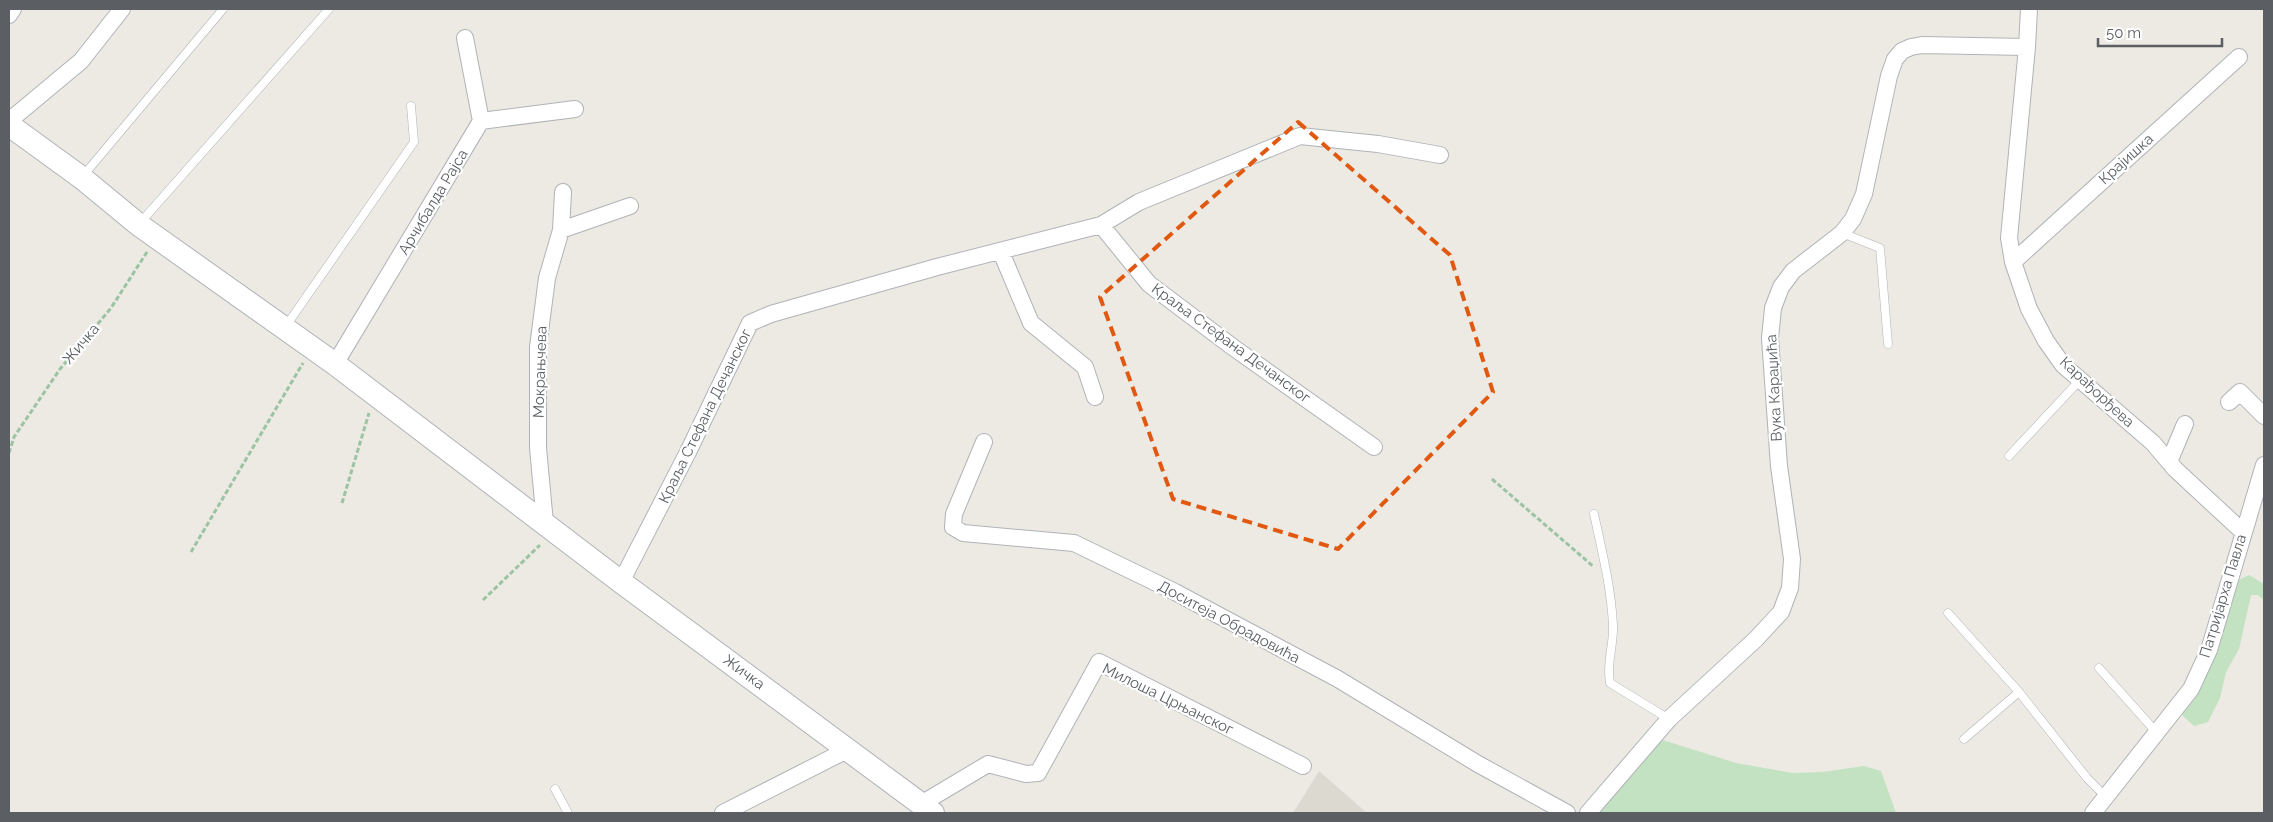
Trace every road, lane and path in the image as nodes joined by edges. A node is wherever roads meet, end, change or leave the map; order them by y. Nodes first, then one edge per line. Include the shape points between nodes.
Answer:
1 (13, 9) edge
2 (122, 9) edge
3 (224, 9) edge
4 (329, 9) edge
5 (2029, 9) edge
6 (9, 15) edge
7 (465, 38) dead end
8 (2027, 47) junction
9 (2238, 57) dead end
10 (411, 106) dead end
11 (575, 109) dead end
12 (481, 121) junction
13 (9, 123) edge
14 (1440, 155) dead end
15 (82, 178) junction
16 (563, 192) dead end
17 (630, 206) dead end
18 (1101, 225) junction
19 (561, 230) junction
20 (148, 231) junction
21 (1842, 233) junction
22 (1001, 252) junction
23 (2013, 262) junction
24 (284, 327) junction
25 (1888, 344) dead end
26 (312, 347) junction
27 (336, 364) junction
28 (2080, 380) junction
29 (375, 394) junction
30 (1095, 397) dead end
31 (2228, 402) dead end
32 (2264, 416) edge
33 (2185, 424) dead end
34 (984, 442) dead end
35 (1374, 447) dead end
36 (9, 453) edge
37 (2009, 456) dead end
38 (2169, 462) junction
39 (2264, 465) edge
40 (1492, 479) dead end
41 (342, 502) dead end
42 (1594, 514) dead end
43 (550, 527) junction
44 (2243, 532) junction
45 (191, 552) dead end
46 (1608, 579) junction
47 (621, 582) junction
48 (483, 600) dead end
49 (1948, 613) dead end
50 (2099, 668) dead end
51 (2019, 692) junction
52 (1668, 719) junction
53 (2157, 733) junction
54 (1964, 739) dead end
55 (849, 749) junction
56 (1303, 766) dead end
57 (555, 789) dead end
58 (2107, 798) junction
59 (927, 809) edge
60 (568, 813) edge
61 (723, 813) edge
62 (1566, 813) edge
63 (1588, 813) edge
64 (2093, 813) edge

1 - 6 street
2 - 13 street via 81,61
3 - 15 lane
4 - 20 lane
5 - 8 street, Карађорђева
7 - 12 street
8 - 21 street, Вука Караџића via 1922,45 1902,51 1895,59 1889,76 1864,194 1853,219
8 - 23 street, Карађорђева via 2009,238
9 - 23 street, Крајишка
10 - 24 lane via 414,142
11 - 12 street
12 - 27 street, Арчибалда Рајса
13 - 15 main road, Жичка
14 - 18 street, Краља Стефана Дечанског via 1378,144 1300,136 1139,202
15 - 20 main road, Жичка
16 - 19 street, Мокрањчева
17 - 19 street
18 - 22 street, Краља Стефана Дечанског
18 - 35 street, Краља Стефана Дечанског via 1150,284
19 - 43 street, Мокрањчева via 547,278 538,347 538,448
20 - 24 main road, Жичка
20 - 36 path, Жичка via 111,308 60,369 14,437
21 - 25 lane via 1880,248
21 - 52 street, Вука Караџића via 1793,271 1781,287 1773,308 1770,338 1779,466 1792,559 1790,588 1781,612 1756,639
22 - 30 street via 1031,323 1085,367
22 - 47 street, Краља Стефана Дечанског via 937,267 750,323
23 - 28 street, Карађорђева via 2029,309 2046,341
24 - 26 main road, Жичка
26 - 27 main road, Жичка
26 - 45 path
27 - 29 main road, Жичка
28 - 37 lane
28 - 38 street, Карађорђева via 2153,443
29 - 41 path
29 - 43 main road, Жичка
31 - 32 street via 2240,392
33 - 38 street
34 - 62 street, Доситеја Обрадовића via 954,514 953,527 963,534 1074,543 1175,592 1338,679
38 - 44 street, Карађорђева
39 - 44 street, Патријарха Павла
40 - 46 path
42 - 46 lane
43 - 47 main road, Жичка
43 - 48 path
44 - 53 street, Патријарха Павла via 2209,650 2191,689
46 - 52 lane via 1613,628 1607,670 1610,683
47 - 55 main road, Жичка
49 - 51 lane
50 - 53 lane
51 - 54 lane
51 - 58 lane via 2087,778
52 - 63 street, Вука Караџића
53 - 58 street, Патријарха Павла
55 - 59 main road, Жичка
55 - 61 street
56 - 59 street, Милоша Црњанског via 1099,662 1038,773 1026,774 988,764
57 - 60 lane
58 - 64 street, Патријарха Павла

